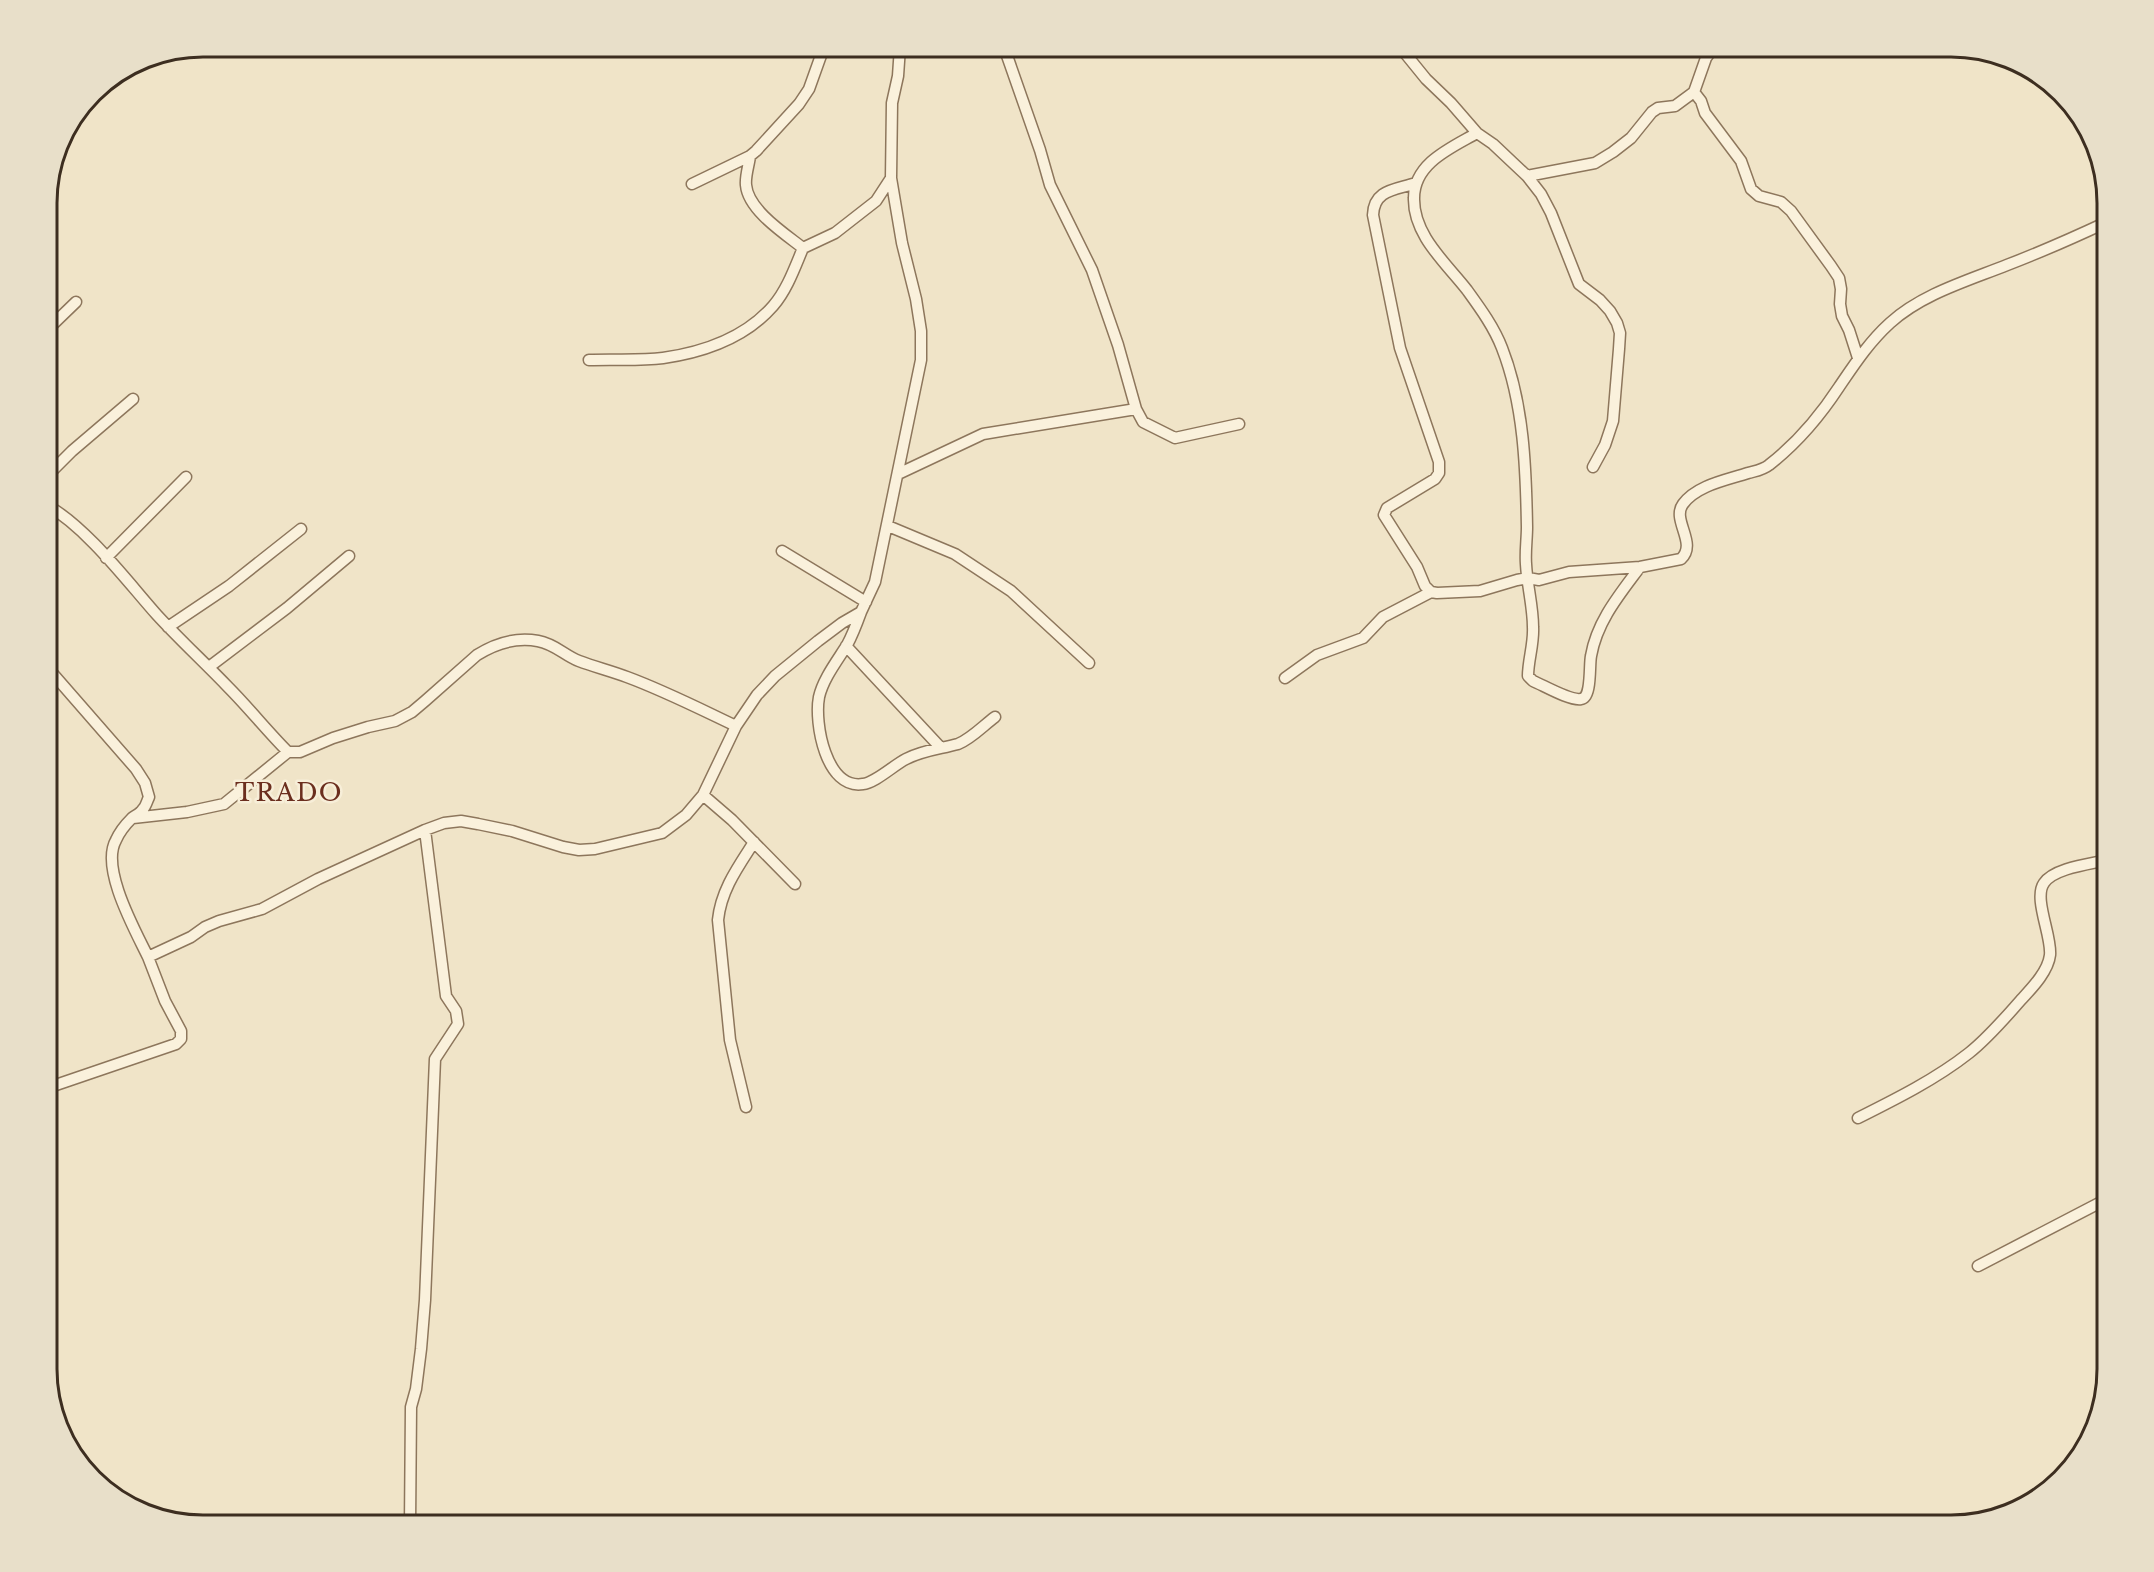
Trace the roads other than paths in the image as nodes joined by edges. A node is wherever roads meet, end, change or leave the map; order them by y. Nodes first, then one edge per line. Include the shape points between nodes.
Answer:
1 (820, 57) edge
2 (899, 57) edge
3 (1008, 57) edge
4 (1409, 57) edge
5 (1707, 57) edge
6 (1694, 92) junction
7 (1477, 133) junction
8 (750, 156) junction
9 (1527, 176) junction
10 (891, 178) junction
11 (1416, 183) junction
12 (692, 184) dead end
13 (2097, 227) edge
14 (803, 248) junction
15 (76, 302) dead end
16 (57, 320) edge
17 (1858, 358) junction
18 (589, 360) dead end
19 (134, 399) dead end
20 (1136, 409) junction
21 (1239, 424) dead end
22 (57, 466) edge
23 (1593, 467) dead end
24 (898, 474) junction
25 (186, 477) dead end
26 (57, 511) edge
27 (888, 525) junction
28 (301, 529) dead end
29 (782, 551) dead end
30 (350, 556) dead end
31 (106, 558) junction
32 (1640, 567) junction
33 (1528, 578) junction
34 (1431, 592) junction
35 (864, 607) junction
36 (168, 627) junction
37 (846, 646) junction
38 (1089, 663) dead end
39 (208, 667) junction
40 (57, 678) edge
41 (1285, 678) dead end
42 (995, 717) dead end
43 (736, 726) junction
44 (940, 747) junction
45 (288, 752) junction
46 (703, 795) junction
47 (132, 818) junction
48 (425, 830) junction
49 (754, 842) junction
50 (2097, 862) edge
51 (795, 885) dead end
52 (148, 957) junction
53 (57, 1085) edge
54 (746, 1107) dead end
55 (1858, 1119) dead end
56 (2097, 1204) edge
57 (1978, 1266) dead end
58 (410, 1515) edge

1 - 8 street via 799,104
2 - 10 street via 892,103
3 - 20 street via 1050,185 1092,270
4 - 7 street
5 - 6 street
6 - 9 street via 1676,106 1652,112 1631,138 1595,163
6 - 17 street via 1741,161 1751,189 1759,196 1781,202 1791,211 1839,278 1842,316
7 - 9 street
7 - 11 street via 1428,164
8 - 12 street
8 - 14 street via 746,184 749,197 766,218
9 - 23 street via 1551,213 1579,284 1610,311 1620,333 1613,421
10 - 14 street via 876,201 835,233
10 - 24 street via 921,341 921,360
11 - 33 street via 1414,212 1419,225 1485,315 1502,347 1513,381 1523,459
11 - 34 street via 1380,195 1373,215 1400,348 1439,462 1439,473 1387,508 1384,515
13 - 17 street via 1920,302 1889,324
14 - 18 street via 774,305 727,342 662,358
15 - 16 street
17 - 32 street via 1815,419 1766,468 1704,488 1682,504 1687,547 1681,559
19 - 22 street
20 - 21 street via 1143,422 1175,438
20 - 24 street via 983,434
24 - 27 street
25 - 31 street
26 - 31 street
27 - 35 street via 875,582
27 - 38 street via 955,554 1011,591
28 - 36 street via 229,586
29 - 35 street
30 - 39 street
31 - 36 street
32 - 33 street via 1569,572 1539,580
32 - 33 street via 1603,620 1590,657 1588,692 1580,700 1528,676 1533,624
33 - 34 street via 1480,591
34 - 41 street via 1383,617 1363,638 1317,655
35 - 37 street
35 - 43 street via 775,676
36 - 39 street
37 - 44 street
37 - 44 street via 819,695 817,716 821,744 836,773 847,781 865,784 904,760
39 - 45 street
40 - 47 street via 145,783 149,797 142,811
42 - 44 street via 960,743
43 - 45 street via 670,694 578,661 552,644 522,640 489,647 412,712 394,721 300,752
43 - 46 street
45 - 47 street via 224,804
46 - 48 street via 686,815 662,833 595,849 563,847 461,821
46 - 49 street
47 - 52 street via 116,838 111,860 115,881
48 - 52 street via 262,909 219,921
48 - 58 street via 446,996 456,1011 458,1024 435,1059 422,1349 411,1407
49 - 51 street
49 - 54 street via 724,893 718,920 730,1040
50 - 55 street via 2064,870 2043,884 2040,893 2050,954 2046,966 1986,1038 1904,1095
52 - 53 street via 181,1039
56 - 57 street

